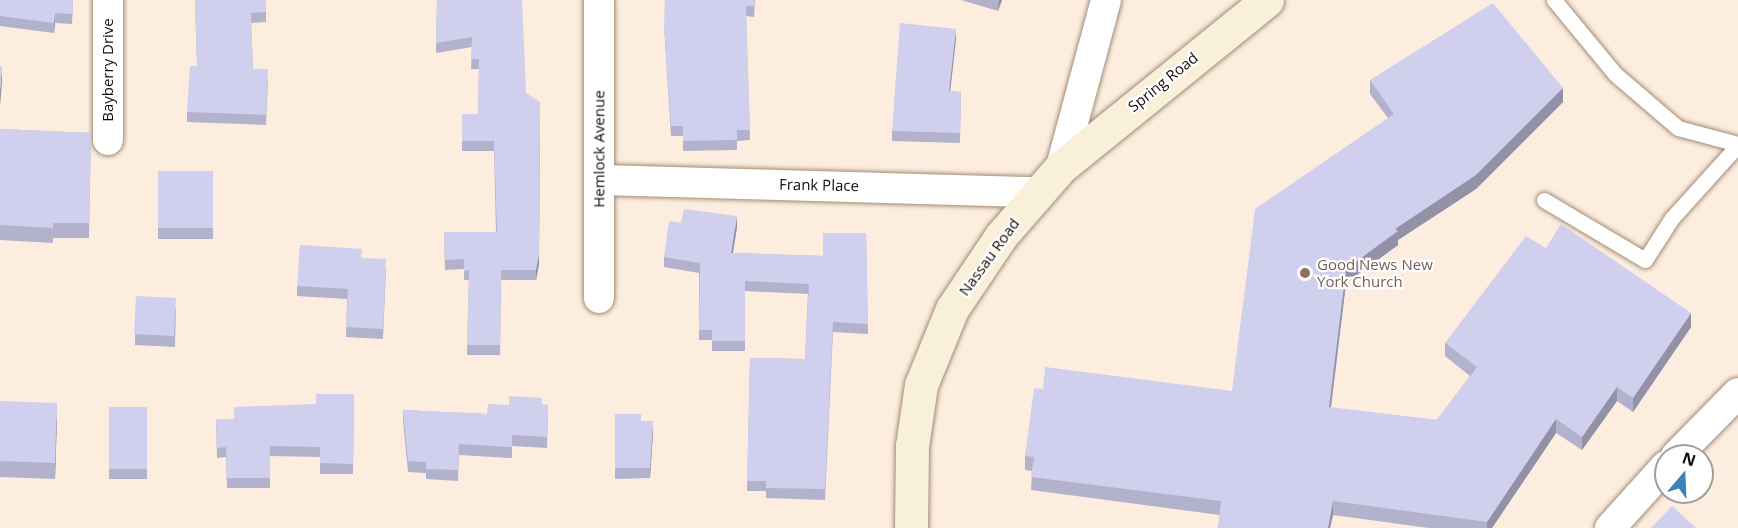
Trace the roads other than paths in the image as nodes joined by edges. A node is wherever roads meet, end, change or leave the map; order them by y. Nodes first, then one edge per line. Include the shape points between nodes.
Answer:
1 (108, 0) edge
2 (599, 0) edge
3 (1106, 0) edge
4 (1267, 0) edge
5 (1554, 0) edge
6 (108, 140) dead end
7 (1738, 145) edge
8 (1061, 167) junction
9 (599, 180) junction
10 (1038, 192) junction
11 (1544, 200) dead end
12 (599, 298) dead end
13 (1738, 393) edge
14 (1688, 444) edge
15 (1654, 479) edge
16 (911, 528) edge
17 (1610, 528) edge

1 - 6 street, Bayberry Drive
2 - 9 street, Hemlock Avenue
3 - 8 street, Nassau Road
4 - 8 main road, Spring Road
5 - 7 lane via 1615,74 1678,128
7 - 11 lane via 1672,218 1645,260
8 - 10 main road, Nassau Road
9 - 10 street, Frank Place
9 - 12 street, Hemlock Avenue
10 - 16 main road, Nassau Road via 952,309 921,385 912,446
13 - 14 street
15 - 17 street

